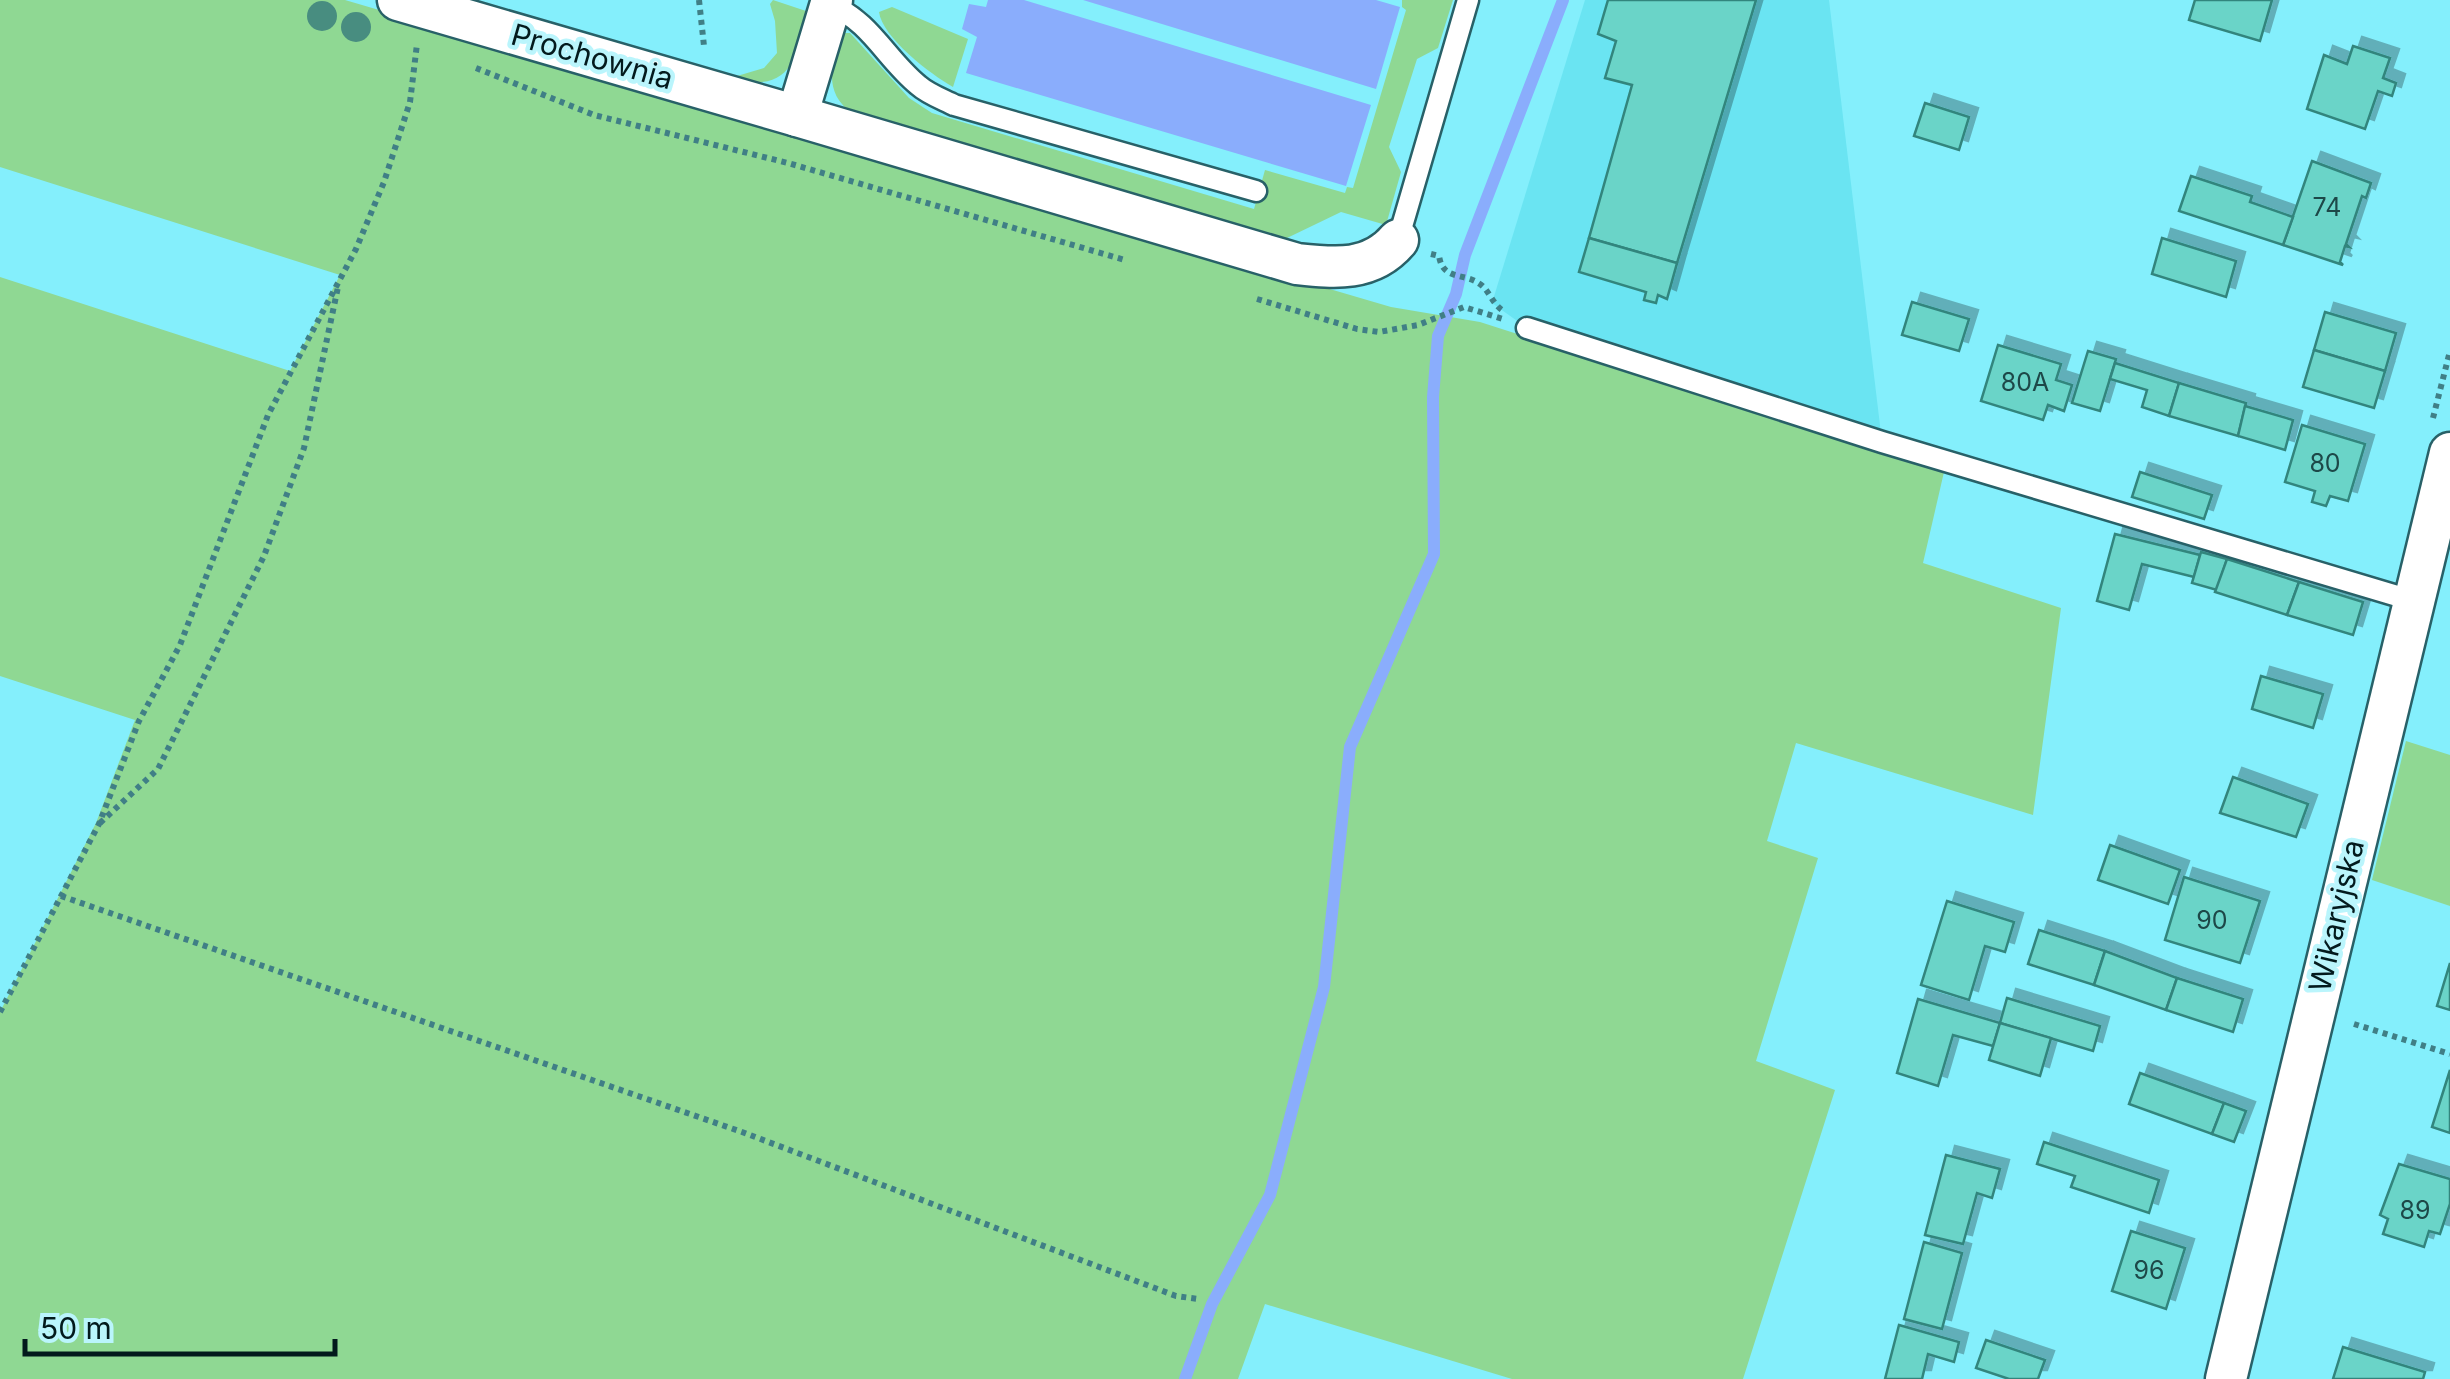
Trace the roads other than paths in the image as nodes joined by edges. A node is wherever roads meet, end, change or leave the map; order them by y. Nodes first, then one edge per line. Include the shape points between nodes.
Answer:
1 (398, 0) edge
2 (1468, 0) edge
3 (831, 2) edge
4 (796, 116) junction
5 (1256, 191) dead end
6 (1398, 240) joint
7 (1527, 328) dead end
8 (2450, 452) edge
9 (2414, 600) junction
10 (2226, 1379) edge

1 - 4 street, Prochownia
2 - 6 lane
3 - 4 street
3 - 5 lane via 867,28 920,87 954,104
4 - 6 street, Prochownia via 1297,264 1361,265
7 - 9 lane
8 - 9 street, Wikaryjska
9 - 10 street, Wikaryjska

